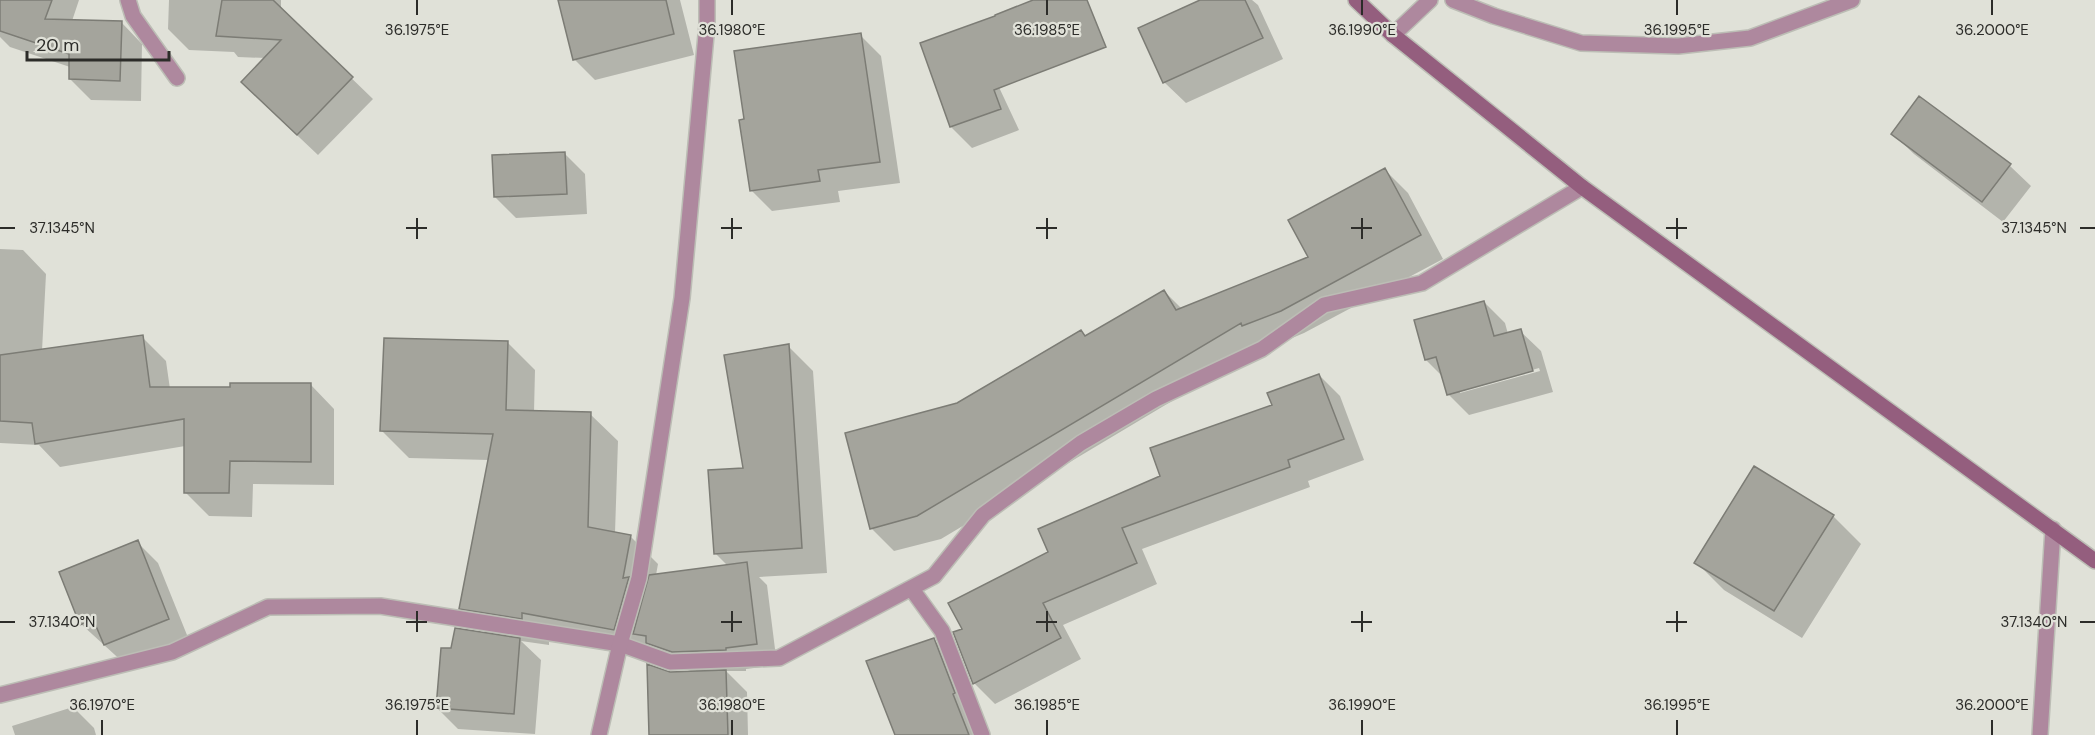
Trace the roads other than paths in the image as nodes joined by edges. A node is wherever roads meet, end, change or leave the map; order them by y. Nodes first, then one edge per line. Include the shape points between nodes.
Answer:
1 (128, 0) edge
2 (706, 0) edge
3 (1356, 0) edge
4 (1430, 0) edge
5 (1453, 0) edge
6 (1852, 0) edge
7 (1393, 35) junction
8 (177, 78) dead end
9 (1582, 187) junction
10 (2053, 529) junction
11 (2095, 561) edge
12 (911, 588) junction
13 (620, 644) junction
14 (0, 694) edge
15 (599, 735) edge
16 (982, 735) edge
17 (2040, 735) edge

1 - 8 street via 133,16
2 - 13 street via 682,298 639,578
3 - 7 main road
4 - 7 street
5 - 6 street via 1581,43 1678,46 1750,38
7 - 9 main road
9 - 10 main road
9 - 12 street via 1422,283 1324,305 1262,349 1156,399 1081,443 983,515 934,576
10 - 11 main road
10 - 17 street
12 - 13 street via 779,658 670,663
12 - 16 street via 942,631
13 - 14 street via 380,606 268,607 172,652
13 - 15 street

